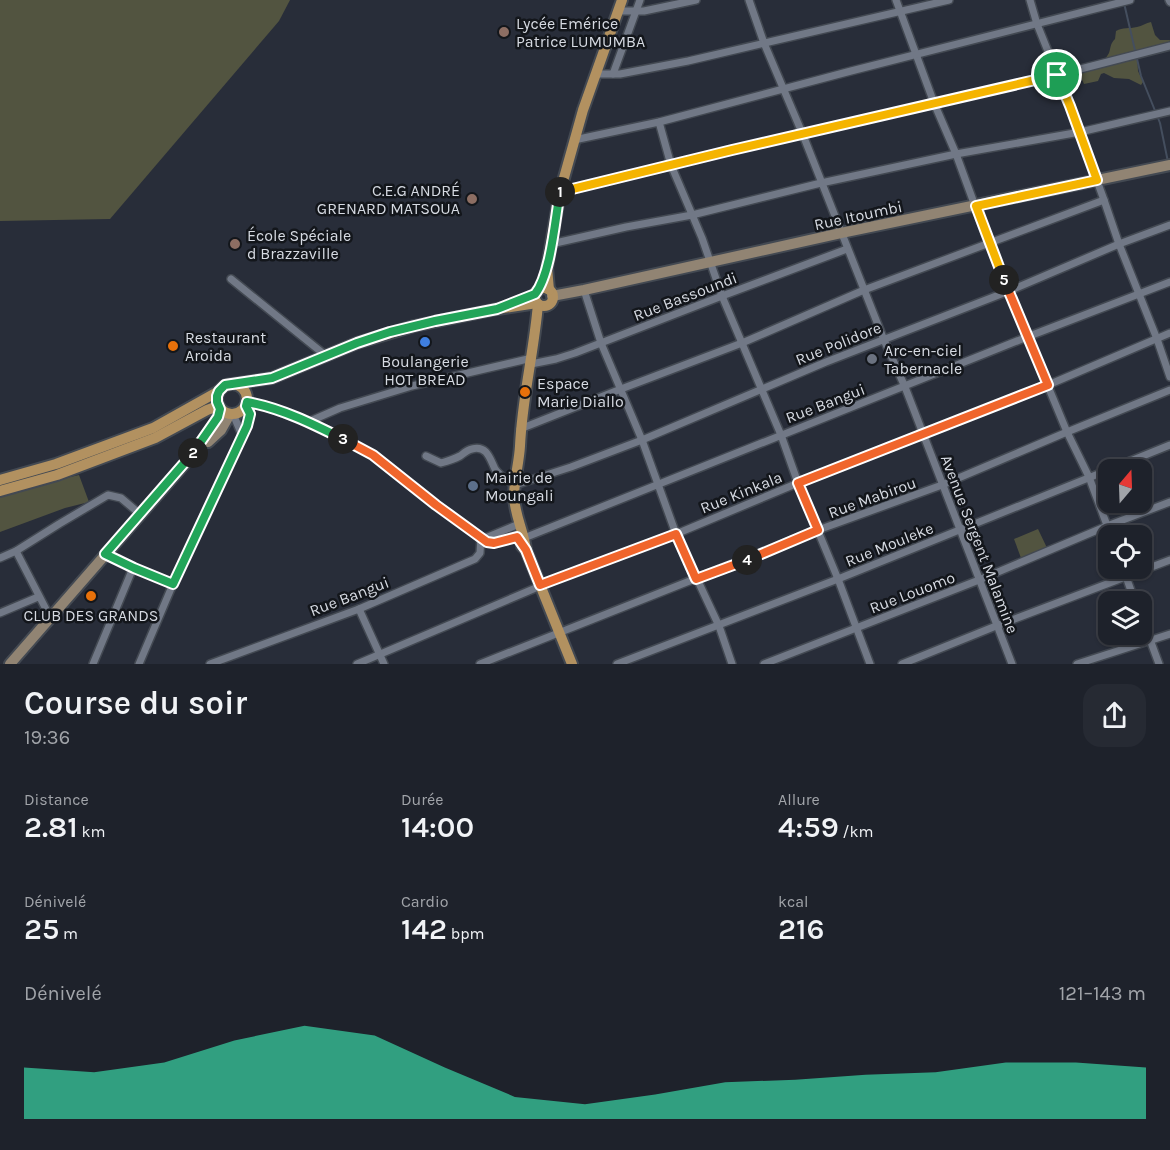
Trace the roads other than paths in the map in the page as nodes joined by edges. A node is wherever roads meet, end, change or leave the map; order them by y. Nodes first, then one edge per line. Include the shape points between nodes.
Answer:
1 (622, 0) edge
2 (640, 0) edge
3 (696, 0) edge
4 (749, 0) edge
5 (896, 0) edge
6 (949, 0) edge
7 (1030, 0) edge
8 (1130, 0) edge
9 (618, 11) junction
10 (635, 11) junction
11 (901, 11) junction
12 (1037, 24) junction
13 (764, 44) junction
14 (1170, 46) edge
15 (916, 55) junction
16 (596, 74) junction
17 (613, 74) junction
18 (1057, 75) junction
19 (782, 89) junction
20 (934, 103) junction
21 (1170, 111) edge
22 (659, 122) junction
23 (1080, 132) junction
24 (803, 135) junction
25 (574, 140) junction
26 (956, 154) junction
27 (671, 165) junction
28 (1170, 165) edge
29 (1097, 180) junction
30 (821, 183) junction
31 (560, 192) junction
32 (1104, 200) junction
33 (976, 206) junction
34 (693, 215) junction
35 (1170, 225) edge
36 (841, 233) junction
37 (551, 244) junction
38 (989, 244) junction
39 (1119, 244) junction
40 (847, 249) junction
41 (710, 261) junction
42 (231, 279) dead end
43 (1170, 282) edge
44 (584, 290) junction
45 (864, 290) junction
46 (1009, 291) junction
47 (1139, 294) junction
48 (722, 296) junction
49 (543, 297) junction
50 (1170, 333) edge
51 (1028, 337) junction
52 (1156, 339) junction
53 (884, 340) junction
54 (601, 343) junction
55 (742, 344) junction
56 (326, 355) junction
57 (531, 361) junction
58 (272, 378) junction
59 (1170, 378) edge
60 (234, 384) junction
61 (1048, 385) junction
62 (904, 387) junction
63 (621, 389) junction
64 (761, 389) junction
65 (1170, 390) edge
66 (219, 391) junction
67 (247, 402) junction
68 (225, 411) junction
69 (308, 422) junction
70 (1067, 432) junction
71 (520, 433) junction
72 (923, 434) junction
73 (242, 435) junction
74 (781, 435) junction
75 (642, 440) junction
76 (1170, 445) edge
77 (426, 456) dead end
78 (1089, 477) junction
79 (0, 480) edge
80 (513, 483) junction
81 (798, 483) junction
82 (658, 485) junction
83 (942, 485) junction
84 (0, 491) edge
85 (1170, 502) edge
86 (140, 514) junction
87 (1107, 525) edge
88 (1110, 525) edge
89 (818, 530) junction
90 (960, 530) junction
91 (1098, 530) edge
92 (519, 532) junction
93 (676, 534) junction
94 (482, 538) junction
95 (16, 551) junction
96 (105, 554) junction
97 (0, 558) edge
98 (1170, 560) edge
99 (1152, 567) edge
100 (134, 568) junction
101 (696, 579) junction
102 (838, 579) junction
103 (1123, 579) edge
104 (980, 580) junction
105 (173, 584) junction
106 (540, 585) junction
107 (39, 597) junction
108 (359, 609) junction
109 (0, 613) edge
110 (50, 617) junction
111 (718, 626) junction
112 (996, 626) junction
113 (857, 628) junction
114 (559, 633) junction
115 (1170, 633) edge
116 (1152, 639) edge
117 (1134, 645) edge
118 (1152, 645) edge
119 (379, 655) junction
120 (10, 664) edge
121 (93, 664) edge
122 (139, 664) edge
123 (210, 664) edge
124 (357, 664) edge
125 (384, 664) edge
126 (480, 664) edge
127 (572, 664) edge
128 (616, 664) edge
129 (732, 664) edge
130 (764, 664) edge
131 (870, 664) edge
132 (903, 664) edge
133 (1012, 664) edge
134 (1077, 664) edge
135 (1159, 664) edge

1 - 9 main road
2 - 10 street
3 - 10 street
4 - 13 street, Avenue Sergent Malamine
5 - 11 street
6 - 11 street
7 - 12 street
8 - 12 street
9 - 10 street
9 - 16 main road
10 - 17 street
11 - 13 street
11 - 15 street
12 - 15 street
12 - 18 street
13 - 17 street
13 - 19 street, Avenue Sergent Malamine
14 - 18 street
15 - 19 street
15 - 20 street
16 - 17 street
16 - 25 main road
18 - 20 street
18 - 23 street
19 - 22 street
19 - 24 street, Avenue Sergent Malamine
20 - 24 street
20 - 26 street
21 - 23 street
22 - 25 street
22 - 27 street
23 - 26 street
23 - 29 street
24 - 27 street
24 - 30 street, Avenue Sergent Malamine
25 - 31 main road
26 - 30 street
26 - 33 street
27 - 31 street
27 - 34 street
28 - 29 street, Rue Itoumbi
29 - 32 street
29 - 33 street, Rue Itoumbi
30 - 34 street
30 - 36 street, Avenue Sergent Malamine
31 - 37 main road
32 - 38 street
32 - 39 street
33 - 36 street, Rue Itoumbi
33 - 38 street
34 - 37 street
34 - 41 street
35 - 39 street, Rue Polidore
36 - 40 street, Avenue Sergent Malamine
36 - 41 street, Rue Itoumbi
37 - 49 main road
38 - 45 street
38 - 46 street
39 - 46 street, Rue Polidore
39 - 47 street
40 - 45 street, Avenue Sergent Malamine
40 - 48 street, Rue Bassoundi
41 - 44 street, Rue Itoumbi
41 - 48 street
42 - 56 street
43 - 47 street, Rue Bangui
44 - 49 street, Rue Itoumbi
44 - 54 street
45 - 53 street, Avenue Sergent Malamine
45 - 55 street
46 - 51 street
46 - 53 street, Rue Polidore
47 - 51 street, Rue Bangui
47 - 52 street
48 - 54 street, Rue Bassoundi
48 - 55 street
49 - 56 main road via 414,326
49 - 57 main road
50 - 52 street, Rue Kinkala
51 - 61 street
51 - 62 street, Rue Bangui
52 - 59 street
52 - 61 street, Rue Kinkala
53 - 62 street, Avenue Sergent Malamine
53 - 64 street, Rue Polidore
54 - 57 street, Rue Bassoundi via 556,359
54 - 63 street
55 - 63 street
55 - 64 street
56 - 58 main road
57 - 69 street, Rue Bassoundi via 412,386
57 - 71 main road
58 - 60 main road
58 - 67 main road
60 - 66 main road
60 - 67 main road via 243,388
61 - 70 street
61 - 72 street, Rue Kinkala
62 - 72 street, Avenue Sergent Malamine
62 - 74 street, Rue Bangui
63 - 71 street
63 - 75 street
64 - 74 street
64 - 75 street, Rue Polidore
65 - 70 street, Rue Mabirou
66 - 68 main road via 217,396
66 - 79 main road via 153,429
67 - 68 main road via 240,412
67 - 69 street
67 - 73 street via 250,414
68 - 73 street
68 - 84 main road via 207,410 155,438 57,475
68 - 86 street
69 - 94 street via 373,455
70 - 78 street
70 - 83 street, Rue Mabirou
71 - 80 main road
72 - 81 street, Rue Kinkala
72 - 83 street, Avenue Sergent Malamine
73 - 105 street
74 - 81 street
74 - 82 street, Rue Bangui
75 - 80 street, Rue Polidore via 571,467
75 - 82 street
76 - 78 street, Rue Mouleke
77 - 80 street via 441,463 469,450 483,449 502,477
78 - 87 street
78 - 90 street, Rue Mouleke
80 - 92 main road via 508,508
81 - 89 street
81 - 93 street, Rue Kinkala
82 - 92 street, Rue Bangui
82 - 93 street
83 - 89 street, Rue Mabirou
83 - 90 street, Avenue Sergent Malamine
85 - 88 street, Rue Louomo
86 - 95 street via 121,498 108,495
86 - 96 street
89 - 101 street, Rue Mabirou
89 - 102 street
90 - 102 street, Rue Mouleke
90 - 104 street, Avenue Sergent Malamine
91 - 104 street, Rue Louomo
92 - 94 street
92 - 94 street via 494,543
92 - 106 main road
93 - 101 street
93 - 106 street, Rue Kinkala
94 - 108 street, Rue Bangui via 482,549 475,559
95 - 97 street
95 - 107 street
96 - 100 street
96 - 110 street
98 - 99 street
100 - 105 street
100 - 121 street
101 - 111 street
101 - 114 street, Rue Mabirou
102 - 111 street, Rue Mouleke
102 - 113 street
103 - 112 street
104 - 112 street, Avenue Sergent Malamine
104 - 113 street, Rue Louomo
105 - 122 street
106 - 114 main road
106 - 119 street, Rue Kinkala
107 - 109 street
107 - 110 street
108 - 119 street
108 - 123 street, Rue Bangui
110 - 120 street
111 - 128 street, Rue Mouleke
111 - 129 street
112 - 132 street
112 - 133 street, Avenue Sergent Malamine
113 - 130 street, Rue Louomo
113 - 131 street
114 - 126 street, Rue Mabirou
114 - 127 main road
115 - 116 street
117 - 134 street
118 - 135 street
119 - 124 street, Rue Kinkala
119 - 125 street

